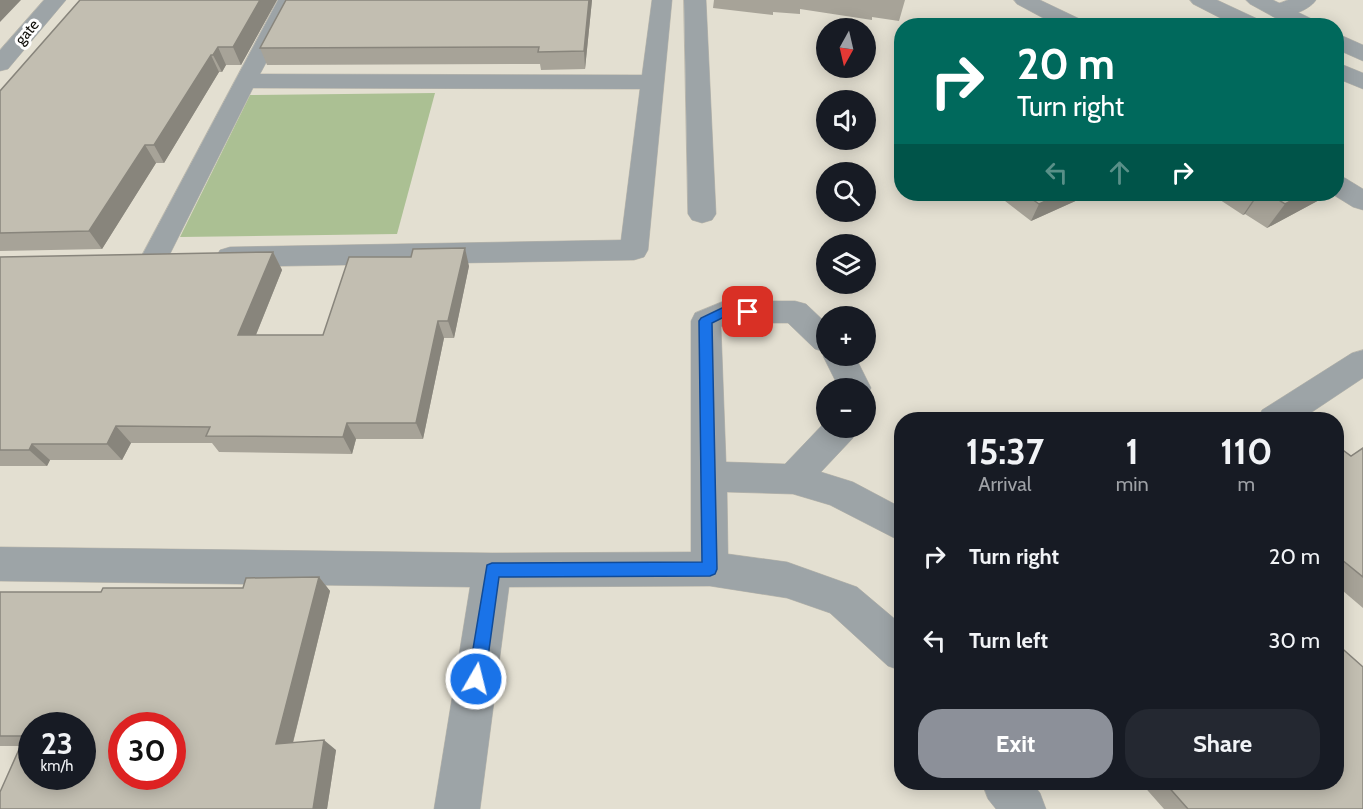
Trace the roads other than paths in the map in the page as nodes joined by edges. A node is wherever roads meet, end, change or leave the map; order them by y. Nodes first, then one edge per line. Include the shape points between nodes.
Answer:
1 (54, 0) edge
2 (289, 0) edge
3 (662, 0) edge
4 (695, 0) edge
5 (1024, 0) edge
6 (1200, 0) edge
7 (1257, 0) edge
8 (1306, 0) edge
9 (1280, 10) junction
10 (1060, 18) edge
11 (1237, 18) edge
12 (1294, 18) edge
13 (1344, 44) edge
14 (1363, 54) edge
15 (0, 64) edge
16 (1344, 73) edge
17 (244, 81) junction
18 (653, 82) junction
19 (1363, 82) edge
20 (1344, 189) edge
21 (1363, 201) edge
22 (702, 214) dead end
23 (816, 332) edge
24 (1359, 371) edge
25 (1288, 412) edge
26 (831, 438) edge
27 (708, 476) junction
28 (793, 478) junction
29 (894, 522) edge
30 (0, 564) edge
31 (710, 569) junction
32 (492, 570) junction
33 (894, 645) edge
34 (1009, 790) edge
35 (457, 809) edge
36 (1024, 809) edge

1 - 15 street, gate
2 - 17 street
3 - 18 street
4 - 22 street
5 - 10 street
6 - 11 street
7 - 9 street
8 - 9 street
9 - 12 street
13 - 14 street
16 - 19 street
17 - 18 street
17 - 18 street via 166,259 634,250
20 - 21 street
23 - 27 street via 795,312 724,312 706,321
24 - 25 street
26 - 28 street
27 - 28 street
27 - 31 street
28 - 29 street via 840,493
30 - 32 street
31 - 32 street
31 - 33 street via 787,580 843,600
32 - 35 street
34 - 36 street

